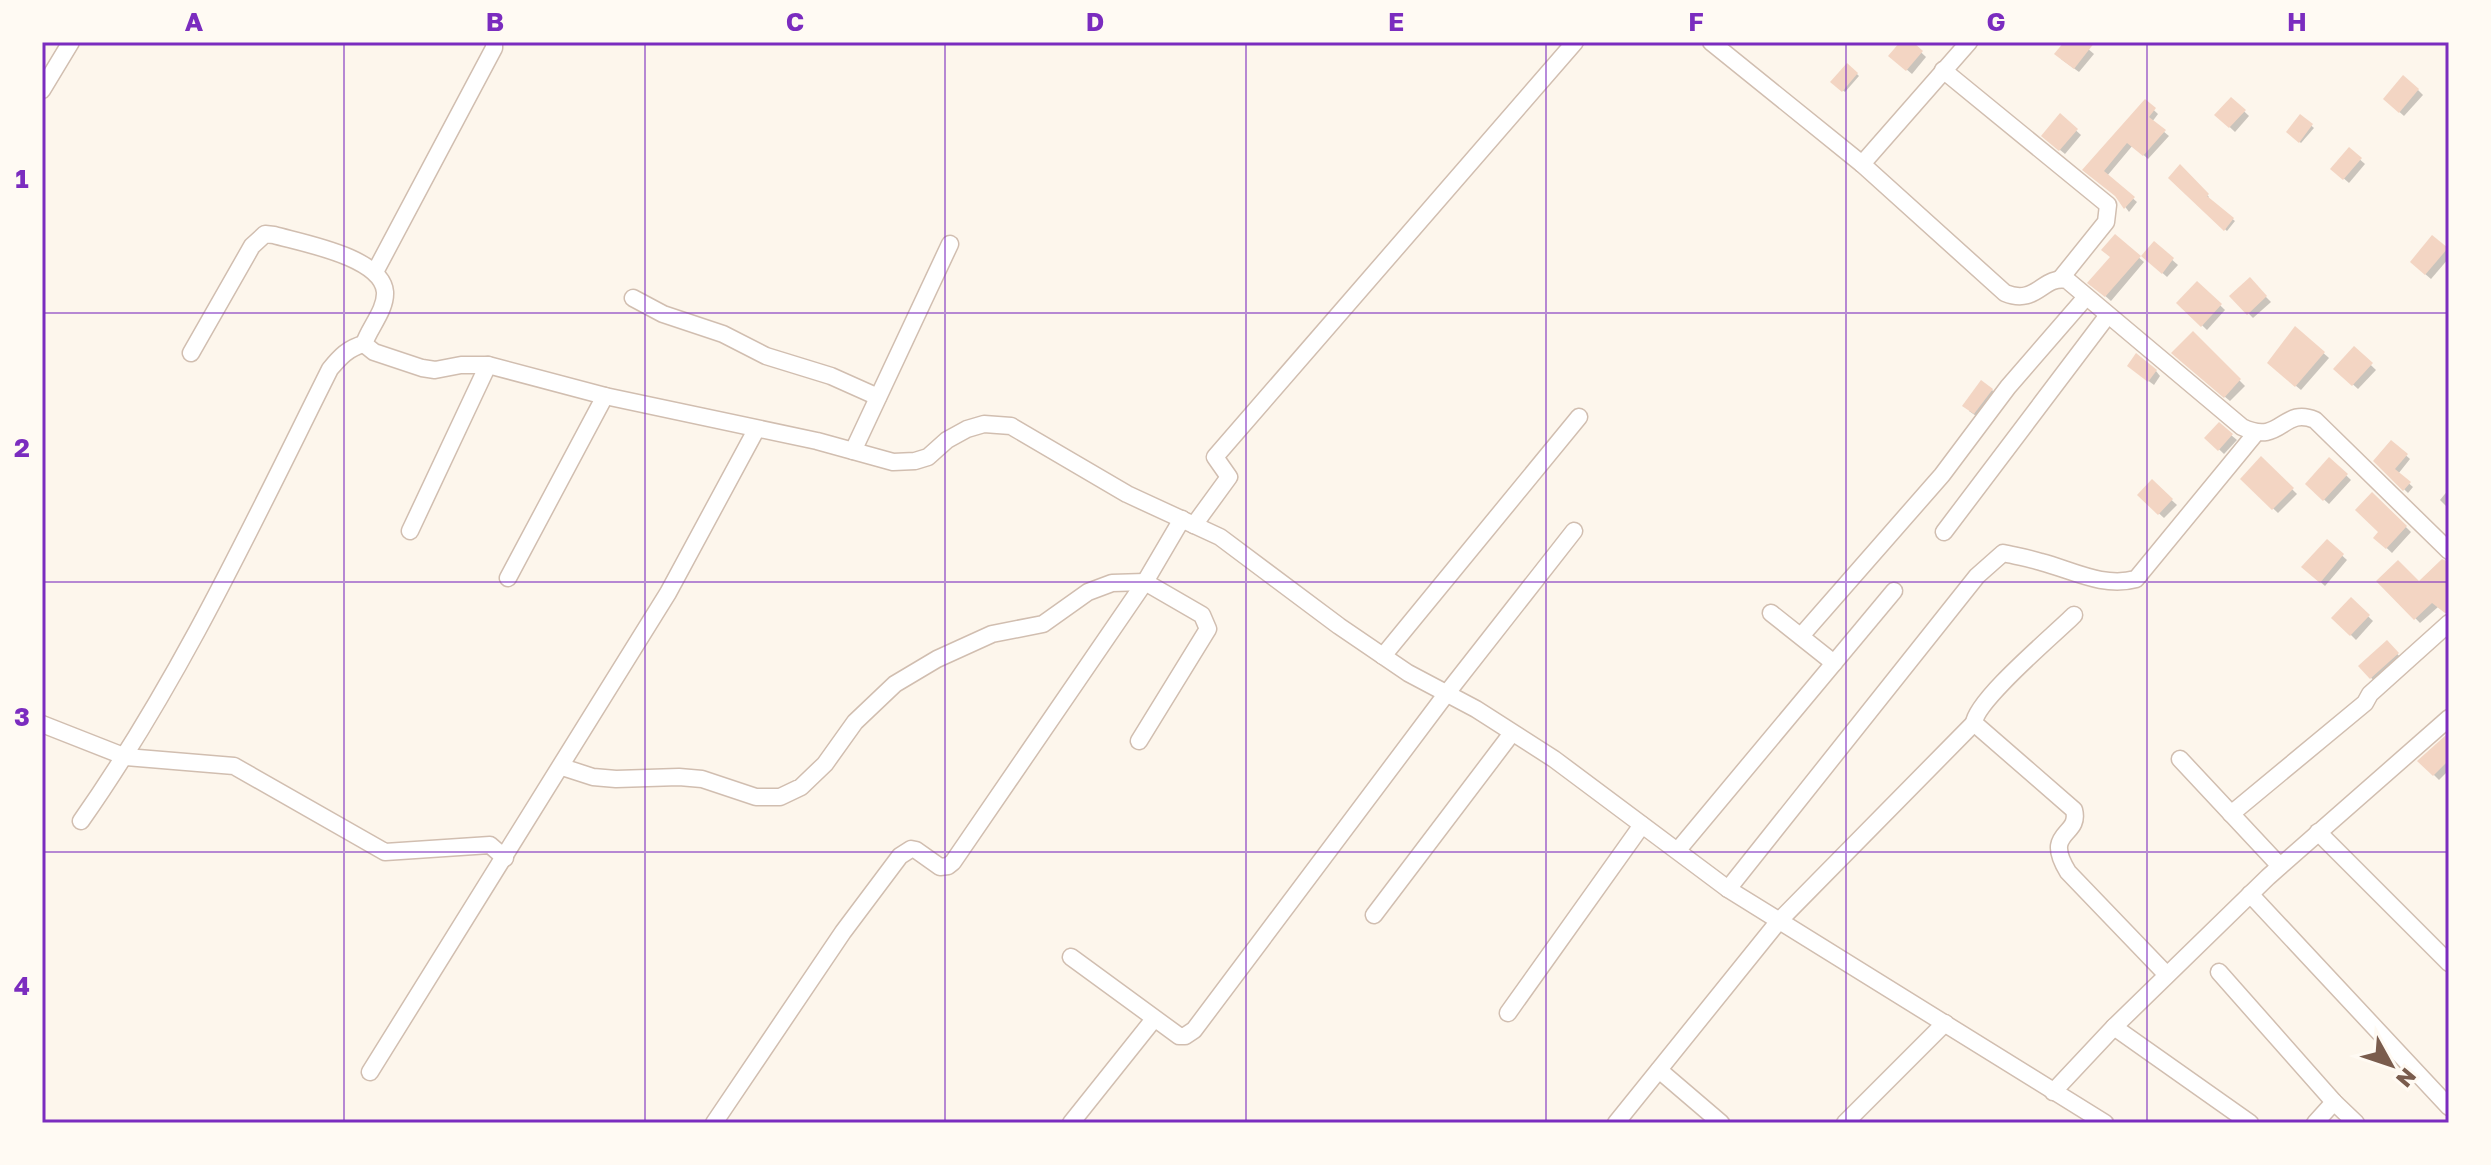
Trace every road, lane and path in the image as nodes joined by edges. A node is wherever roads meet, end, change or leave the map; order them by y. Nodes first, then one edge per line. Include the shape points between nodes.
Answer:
1 (71, 42) edge
2 (494, 42) edge
3 (1575, 42) edge
4 (1711, 42) edge
5 (1969, 42) edge
6 (1943, 70) junction
7 (42, 90) edge
8 (1862, 164) junction
9 (950, 244) dead end
10 (375, 272) junction
11 (2061, 278) junction
12 (2086, 297) junction
13 (633, 298) dead end
14 (2108, 315) junction
15 (364, 344) junction
16 (191, 353) dead end
17 (488, 365) junction
18 (605, 396) junction
19 (878, 397) junction
20 (1579, 417) dead end
21 (756, 430) junction
22 (2256, 433) junction
23 (853, 451) junction
24 (1188, 522) junction
25 (410, 531) dead end
26 (1574, 531) dead end
27 (1944, 532) dead end
28 (2449, 551) edge
29 (508, 578) dead end
30 (1145, 582) junction
31 (1894, 591) dead end
32 (1771, 613) dead end
33 (2074, 615) dead end
34 (2449, 623) edge
35 (1801, 636) junction
36 (1383, 656) junction
37 (1834, 663) junction
38 (1447, 693) junction
39 (2449, 718) edge
40 (1974, 723) junction
41 (42, 724) edge
42 (1512, 733) junction
43 (1139, 741) dead end
44 (126, 757) junction
45 (2180, 759) dead end
46 (562, 767) junction
47 (2231, 814) junction
48 (81, 821) dead end
49 (1642, 825) junction
50 (2318, 832) junction
51 (1678, 850) junction
52 (505, 858) junction
53 (2280, 866) junction
54 (1728, 889) junction
55 (2250, 894) junction
56 (1374, 915) dead end
57 (1778, 922) junction
58 (1071, 957) dead end
59 (2449, 963) edge
60 (2219, 972) dead end
61 (2167, 975) junction
62 (1508, 1013) dead end
63 (1154, 1019) junction
64 (1945, 1023) junction
65 (2114, 1027) junction
66 (1659, 1070) junction
67 (370, 1072) dead end
68 (2053, 1092) junction
69 (2334, 1102) junction
70 (2449, 1107) edge
71 (714, 1123) edge
72 (1071, 1123) edge
73 (1616, 1123) edge
74 (1721, 1123) edge
75 (1845, 1123) edge
76 (2105, 1123) edge
77 (2250, 1123) edge
78 (2315, 1123) edge
79 (2356, 1123) edge

1 - 7 street
2 - 10 street
3 - 24 street via 1215,457 1229,477
4 - 8 street
5 - 6 street
6 - 8 street
6 - 11 street via 2108,205 2106,222
8 - 11 street via 2005,293 2025,297
9 - 19 street
10 - 15 street via 385,294
10 - 16 street via 350,258 265,234 252,246
11 - 12 street
12 - 14 street
12 - 35 street via 2008,387 1942,475
13 - 19 street
14 - 22 street via 2242,427
14 - 27 street
15 - 17 street via 422,368
15 - 44 street via 353,346 330,369 209,610
17 - 18 street
17 - 25 street
18 - 21 street
18 - 29 street
19 - 23 street
20 - 36 street
21 - 23 street
21 - 46 street via 668,593
22 - 28 street via 2272,433 2292,417 2315,420
22 - 54 street via 2136,579 2101,580 2003,553 1977,576
23 - 24 street via 893,462 915,461 967,429 1000,423
24 - 30 street
24 - 36 street via 1220,537
26 - 38 street
30 - 43 street via 1202,615 1208,629
30 - 46 street via 1112,583 1088,592 1043,624 992,634 916,671 855,722 801,787 780,797 756,797 702,779 616,779
30 - 71 street via 953,862 940,867 911,849 900,856
31 - 37 street
32 - 35 street
33 - 40 street via 1987,699
34 - 47 street via 2365,703
35 - 37 street
36 - 38 street
37 - 51 street
38 - 42 street
38 - 63 street via 1194,1030 1179,1036
39 - 50 street
40 - 57 street
40 - 61 street via 2074,810 2076,817 2058,845 2059,858
41 - 44 street
42 - 49 street
42 - 56 street
44 - 48 street
44 - 52 street via 234,766 385,852 490,845
45 - 47 street
46 - 52 street
47 - 53 street
49 - 51 street
49 - 62 street
50 - 53 street
50 - 59 street
51 - 54 street
52 - 67 street
53 - 55 street
54 - 57 street
55 - 61 street
55 - 70 street
57 - 64 street
57 - 66 street
58 - 63 street
60 - 69 street
61 - 65 street
63 - 72 street
64 - 68 street
64 - 75 street
65 - 68 street
65 - 77 street
66 - 73 street
66 - 74 street
68 - 76 street
69 - 78 street
69 - 79 street

